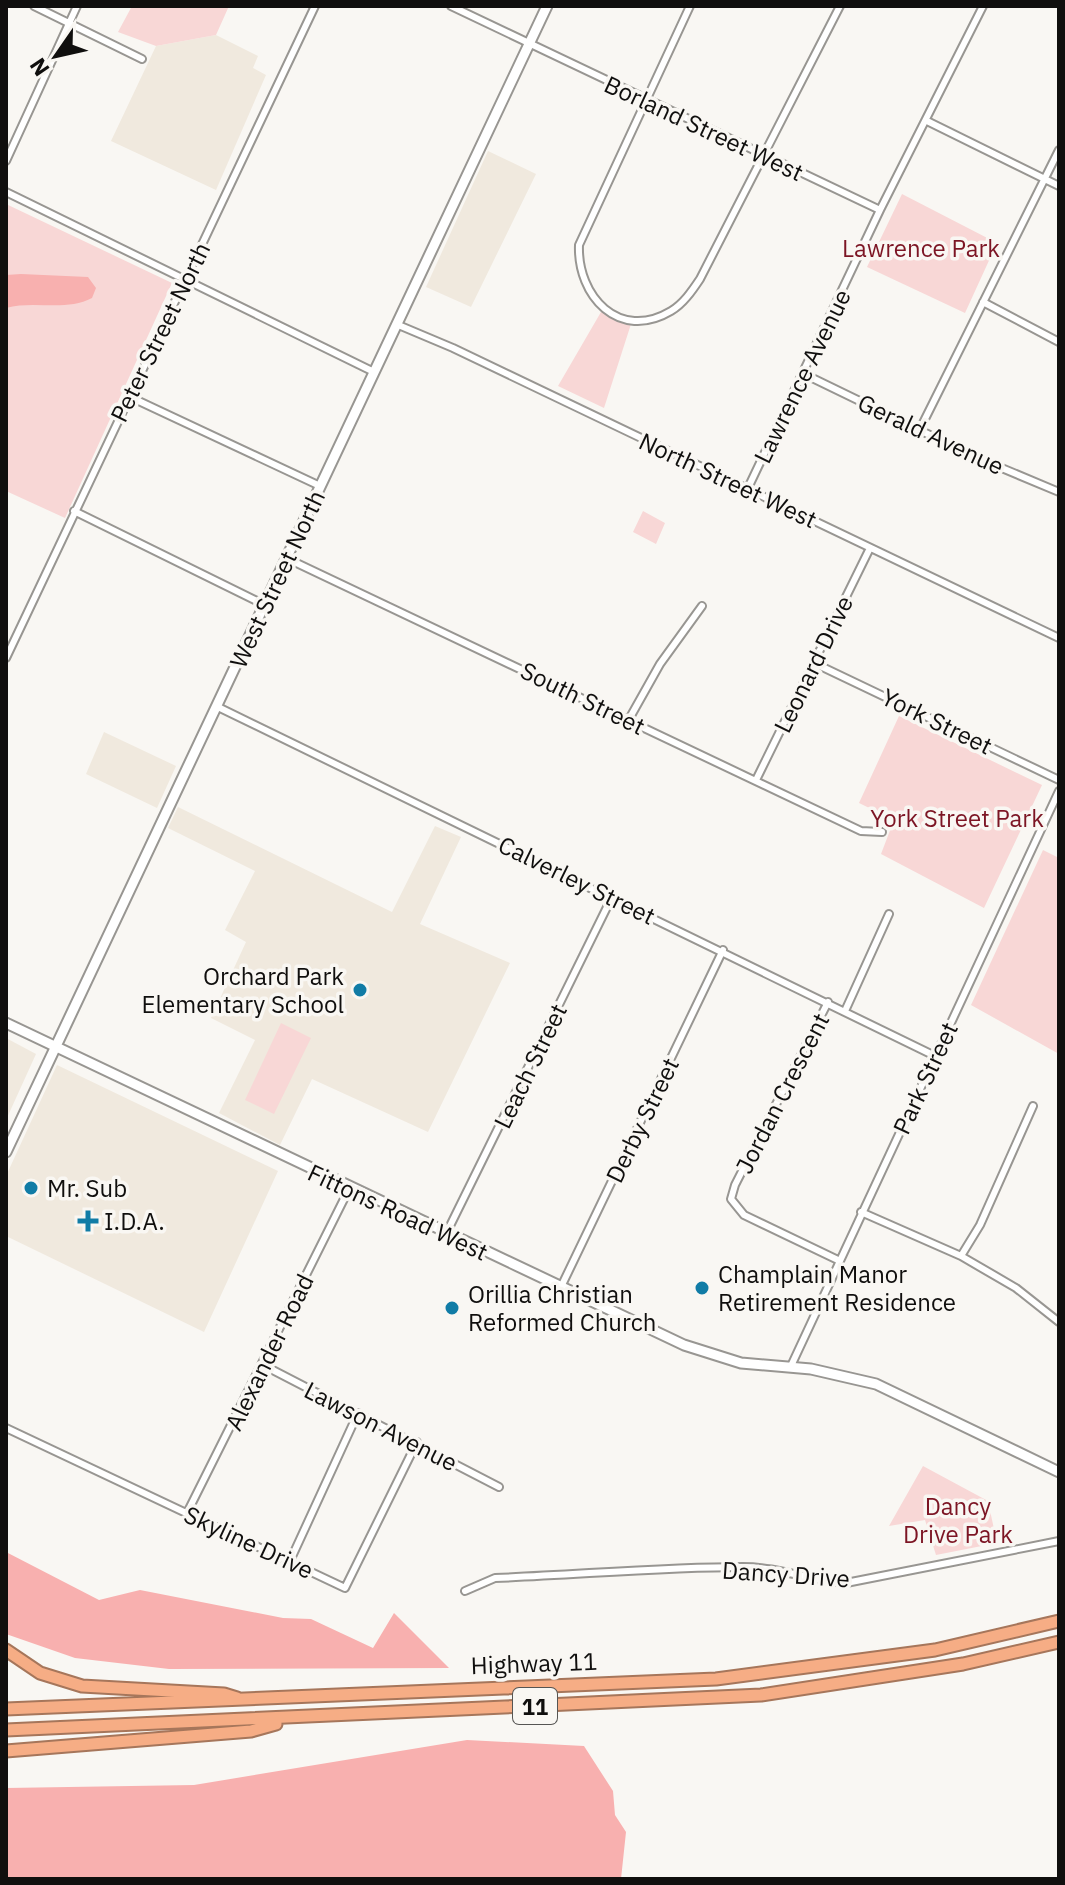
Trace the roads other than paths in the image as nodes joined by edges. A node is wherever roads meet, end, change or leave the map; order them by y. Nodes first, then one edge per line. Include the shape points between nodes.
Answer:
1 (34, 6) edge
2 (77, 6) edge
3 (315, 6) edge
4 (451, 6) edge
5 (547, 6) edge
6 (690, 6) edge
7 (840, 6) edge
8 (983, 6) edge
9 (69, 23) junction
10 (528, 44) junction
11 (142, 59) dead end
12 (646, 100) junction
13 (927, 121) junction
14 (1059, 150) edge
15 (765, 156) junction
16 (6, 161) edge
17 (1045, 179) junction
18 (1059, 186) edge
19 (6, 192) edge
20 (880, 210) junction
21 (184, 278) junction
22 (983, 302) junction
23 (396, 324) junction
24 (1059, 342) edge
25 (374, 372) junction
26 (804, 374) junction
27 (128, 396) junction
28 (920, 429) junction
29 (320, 486) junction
30 (748, 488) junction
31 (1059, 492) edge
32 (74, 511) junction
33 (870, 548) junction
34 (286, 558) junction
35 (265, 605) junction
36 (702, 606) dead end
37 (1059, 638) edge
38 (6, 658) edge
39 (814, 663) junction
40 (218, 707) junction
41 (628, 721) junction
42 (756, 780) junction
43 (1059, 780) edge
44 (1059, 791) edge
45 (882, 832) dead end
46 (612, 897) junction
47 (889, 914) dead end
48 (723, 950) junction
49 (828, 1002) junction
50 (845, 1011) junction
51 (6, 1023) edge
52 (56, 1048) junction
53 (935, 1056) junction
54 (1033, 1106) dead end
55 (6, 1152) edge
56 (349, 1189) junction
57 (861, 1212) junction
58 (446, 1234) junction
59 (961, 1256) junction
60 (840, 1261) junction
61 (560, 1289) junction
62 (1058, 1319) edge
63 (263, 1365) junction
64 (791, 1366) junction
65 (358, 1413) junction
66 (6, 1428) edge
67 (417, 1442) junction
68 (1059, 1472) edge
69 (499, 1487) dead end
70 (187, 1513) junction
71 (1059, 1541) edge
72 (290, 1561) junction
73 (465, 1591) dead end
74 (1059, 1621) edge
75 (1059, 1642) edge
76 (6, 1650) edge
77 (245, 1701) junction
78 (6, 1709) edge
79 (293, 1718) junction
80 (6, 1730) edge
81 (6, 1751) edge

1 - 9 street
2 - 9 street
3 - 21 street, Peter Street North
4 - 10 street, Borland Street West
5 - 10 main road, West Street North
6 - 12 street
7 - 15 street
8 - 13 street, Lawrence Avenue
9 - 11 street
9 - 16 street
10 - 12 street, Borland Street West
10 - 23 main road, West Street North
12 - 15 street, Borland Street West
12 - 15 street via 579,245 582,280 593,300 612,314 648,318 667,314 683,302 707,268
13 - 17 street
13 - 20 street, Lawrence Avenue
14 - 17 street
15 - 20 street, Borland Street West
17 - 18 street
17 - 22 street
19 - 21 street
20 - 26 street, Lawrence Avenue
21 - 25 street
21 - 27 street, Peter Street North
22 - 24 street
22 - 28 street
23 - 25 main road, West Street North
23 - 30 street, North Street West
25 - 29 main road, West Street North
26 - 28 street, Gerald Avenue
26 - 30 street, Lawrence Avenue
27 - 29 street
27 - 32 street, Peter Street North
28 - 31 street, Gerald Avenue
29 - 34 main road, West Street North
30 - 33 street, North Street West
32 - 35 street
32 - 38 street, Peter Street North
33 - 37 street, North Street West
33 - 39 street, Leonard Drive
34 - 35 main road, West Street North
34 - 41 street, South Street
35 - 40 main road, West Street North
36 - 41 street
39 - 42 street, Leonard Drive
39 - 43 street, York Street
40 - 46 street, Calverley Street
40 - 52 main road, West Street North
41 - 42 street, South Street
42 - 45 street, South Street via 861,831
44 - 53 street, Park Street
46 - 48 street, Calverley Street
46 - 58 street, Leach Street
47 - 50 street
48 - 49 street, Calverley Street
48 - 61 street, Derby Street
49 - 50 street, Calverley Street
49 - 60 street, Jordan Crescent via 731,1199 744,1215
50 - 53 street, Calverley Street
51 - 52 main road, Fittons Road West
52 - 55 main road, West Street North
52 - 56 main road, Fittons Road West
53 - 57 street, Park Street
54 - 59 street
56 - 58 main road, Fittons Road West
56 - 63 street, Alexander Road
57 - 59 street
57 - 60 street, Park Street
58 - 61 main road, Fittons Road West
59 - 62 street
60 - 64 street, Park Street
61 - 64 main road, Fittons Road West via 701,1352 741,1363
63 - 65 street, Lawson Avenue
63 - 70 street, Alexander Road
64 - 68 main road, Fittons Road West via 876,1384
65 - 67 street, Lawson Avenue
65 - 72 street
66 - 70 street, Skyline Drive
67 - 69 street, Lawson Avenue
67 - 72 street, Skyline Drive via 345,1588
70 - 72 street, Skyline Drive
71 - 73 street, Dancy Drive via 846,1583 745,1567 495,1578
74 - 77 highway, Highway 11 / 11 via 935,1650 716,1679
75 - 79 highway, Highway 11 / 11 via 963,1664 761,1695
76 - 77 highway via 63,1682 224,1694
77 - 78 highway, Highway 11 / 11
79 - 80 highway, Highway 11 / 11
79 - 81 highway via 251,1731

